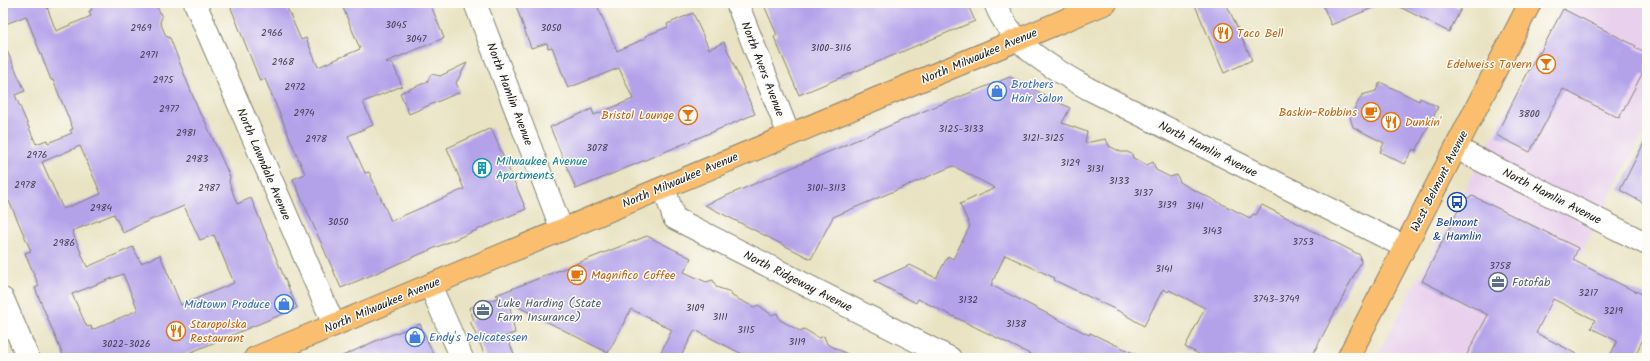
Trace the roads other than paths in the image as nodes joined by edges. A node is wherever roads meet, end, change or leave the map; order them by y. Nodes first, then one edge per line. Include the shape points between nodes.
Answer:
1 (195, 3) edge
2 (475, 3) edge
3 (737, 3) edge
4 (995, 3) edge
5 (1106, 3) edge
6 (1530, 3) edge
7 (1017, 40) junction
8 (789, 135) junction
9 (1456, 148) junction
10 (664, 188) junction
11 (562, 230) junction
12 (1647, 244) edge
13 (1405, 247) junction
14 (430, 285) junction
15 (3, 299) edge
16 (334, 325) junction
17 (28, 358) edge
18 (255, 358) edge
19 (462, 358) edge
20 (950, 358) edge
21 (1348, 358) edge

1 - 16 street, North Lawndale Avenue
2 - 11 street, North Hamlin Avenue
3 - 8 street, North Avers Avenue
4 - 7 street, North Hamlin Avenue
5 - 7 main road, North Milwaukee Avenue
6 - 9 main road, West Belmont Avenue
7 - 8 main road, North Milwaukee Avenue
7 - 13 street, North Hamlin Avenue via 1050,66 1089,89
8 - 10 main road, North Milwaukee Avenue
9 - 12 street, North Hamlin Avenue
9 - 13 main road, West Belmont Avenue
10 - 11 main road, North Milwaukee Avenue
10 - 20 street, North Ridgeway Avenue via 674,218
11 - 14 main road, North Milwaukee Avenue
13 - 21 main road, West Belmont Avenue
14 - 16 main road, North Milwaukee Avenue
14 - 19 street
15 - 17 street
16 - 18 main road, North Milwaukee Avenue

